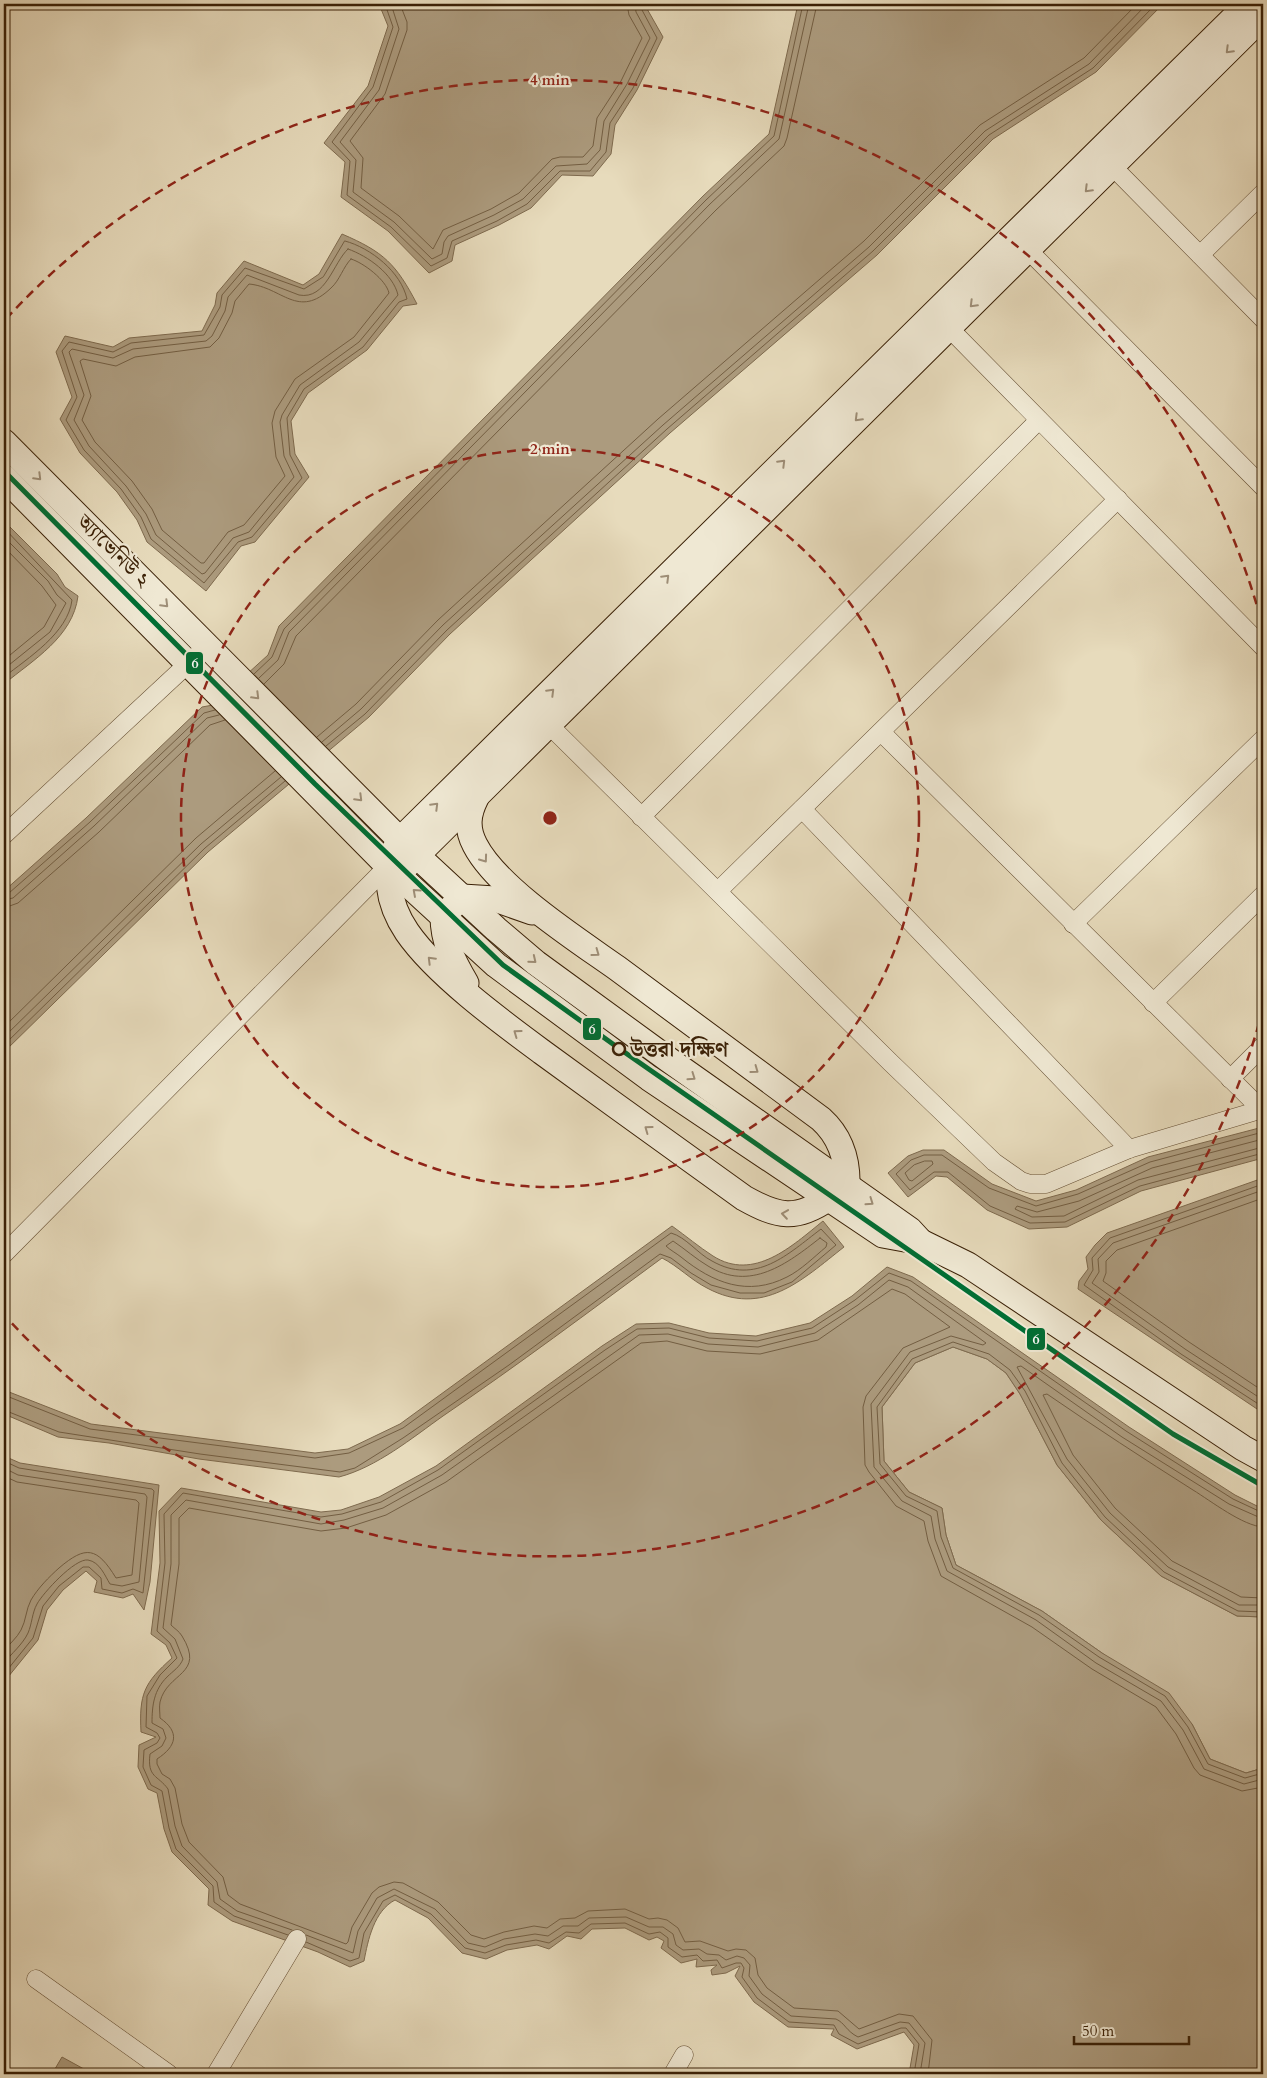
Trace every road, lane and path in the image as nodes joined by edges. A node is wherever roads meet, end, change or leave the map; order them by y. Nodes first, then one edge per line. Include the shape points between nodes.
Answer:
1 (1248, 4) edge
2 (1263, 16) edge
3 (1112, 166) junction
4 (1263, 193) edge
5 (1028, 250) junction
6 (1200, 254) junction
7 (1263, 319) edge
8 (949, 328) junction
9 (1040, 420) junction
10 (4, 442) edge
11 (4, 477) edge
12 (1263, 487) edge
13 (1118, 499) junction
14 (1263, 647) edge
15 (214, 654) junction
16 (197, 672) junction
17 (549, 725) junction
18 (881, 732) junction
19 (1263, 739) edge
20 (476, 798) junction
21 (802, 809) junction
22 (641, 817) junction
23 (4, 836) edge
24 (408, 847) junction
25 (392, 870) junction
26 (718, 891) junction
27 (1263, 895) edge
28 (462, 897) junction
29 (443, 916) junction
30 (1073, 924) junction
31 (557, 925) junction
32 (1153, 1003) junction
33 (480, 1004) junction
34 (1263, 1046) edge
35 (1230, 1079) junction
36 (1262, 1109) edge
37 (1129, 1150) junction
38 (838, 1192) junction
39 (4, 1254) edge
40 (1263, 1459) edge
41 (297, 1939) dead end
42 (36, 1979) dead end
43 (684, 2055) dead end
44 (169, 2074) edge
45 (216, 2074) edge
46 (673, 2074) edge

24 -> 1 street
2 -> 3 street
3 -> 5 street
3 - 6 street
4 - 6 street
5 -> 8 street
5 - 12 street
6 - 7 street
8 - 9 street
8 -> 17 street
9 - 13 street
9 - 22 street
10 -> 15 street, অ্যাভেনিউ ২
11 - 16 street, অ্যাভেনিউ ২
13 - 14 street
13 - 18 street
15 - 16 street
15 -> 24 street, অ্যাভেনিউ ২
16 - 23 street
16 - 25 street, অ্যাভেনিউ ২
17 - 20 street
17 - 22 street
18 - 21 street
18 - 30 street
19 - 30 street
20 - 24 street
20 -> 31 street via 468,823 481,855 503,880
21 - 26 street
21 - 37 street
22 - 26 street
24 - 25 street
24 - 28 street, অ্যাভেনিউ ২
29 -> 25 street, অ্যাভেনিউ ২
33 -> 25 street via 434,963 406,931 392,900 388,882
25 - 39 street
26 - 37 street via 1010,1176 1030,1184 1046,1184
27 - 32 street
28 - 29 street
28 - 31 street via 510,903
28 -> 38 street, অ্যাভেনিউ ২ via 536,963 669,1060
29 - 33 street via 443,933 450,954
29 - 38 street, অ্যাভেনিউ ২ via 539,998 649,1078
30 - 32 street
31 -> 38 street via 821,1118 834,1133 847,1161
32 - 35 street
38 -> 33 street via 807,1212 794,1215 760,1207
34 - 35 street
35 - 36 street
36 - 37 street
38 - 40 street via 882,1235 921,1242 982,1273
41 - 45 street
42 - 44 street
43 - 46 street

